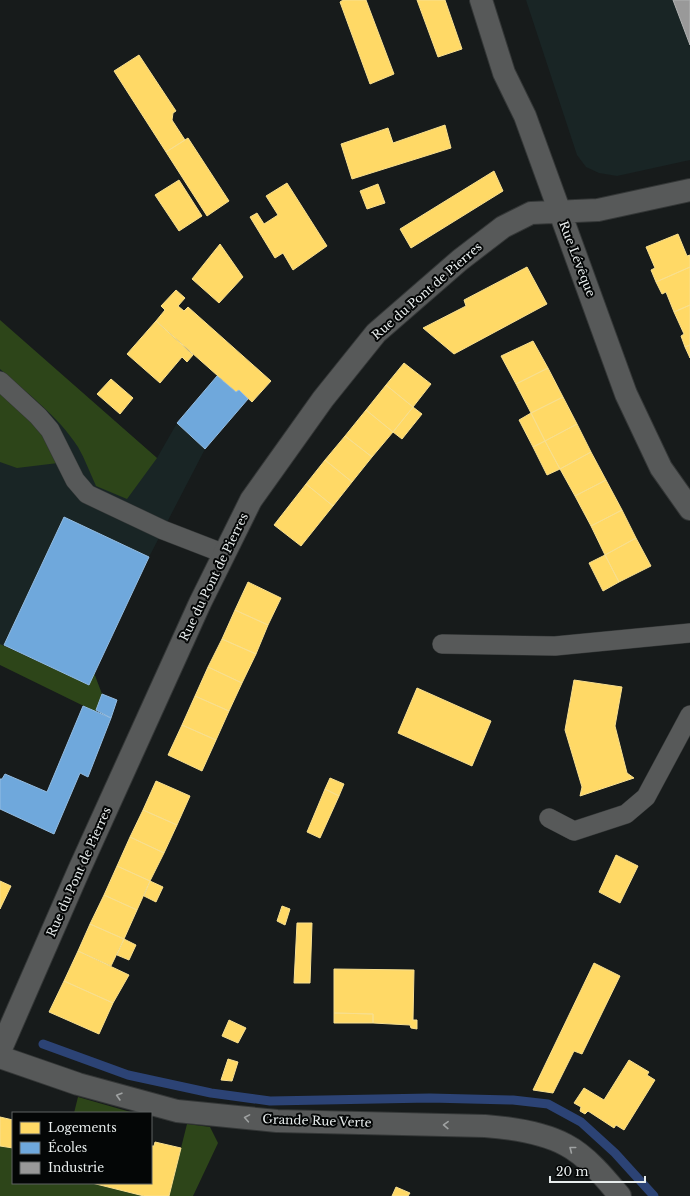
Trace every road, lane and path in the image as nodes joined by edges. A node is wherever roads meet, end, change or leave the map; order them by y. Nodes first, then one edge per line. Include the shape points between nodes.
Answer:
1 (481, 0) edge
2 (690, 190) edge
3 (559, 213) junction
4 (0, 381) edge
5 (690, 509) edge
6 (225, 554) junction
7 (690, 633) edge
8 (442, 644) dead end
9 (690, 715) edge
10 (549, 818) dead end
11 (0, 1051) edge
12 (0, 1057) edge
13 (620, 1196) edge

1 - 3 street, Rue Lévêque via 504,72 525,116
2 - 3 street, Rue du Pont de Pierres via 598,210
3 - 5 street, Rue Lévêque via 584,274 626,394 661,468
3 - 6 street, Rue du Pont de Pierres via 531,213 503,227 460,260 376,333 323,399 251,500
4 - 6 lane via 50,430 75,480 87,494 163,530
6 - 11 street, Rue du Pont de Pierres via 200,603 79,870
7 - 8 lane via 555,646
9 - 10 lane via 646,797 626,814 574,831
13 -> 12 street, Grande Rue Verte via 590,1163 566,1145 517,1130 485,1126 277,1121 177,1111 78,1084

